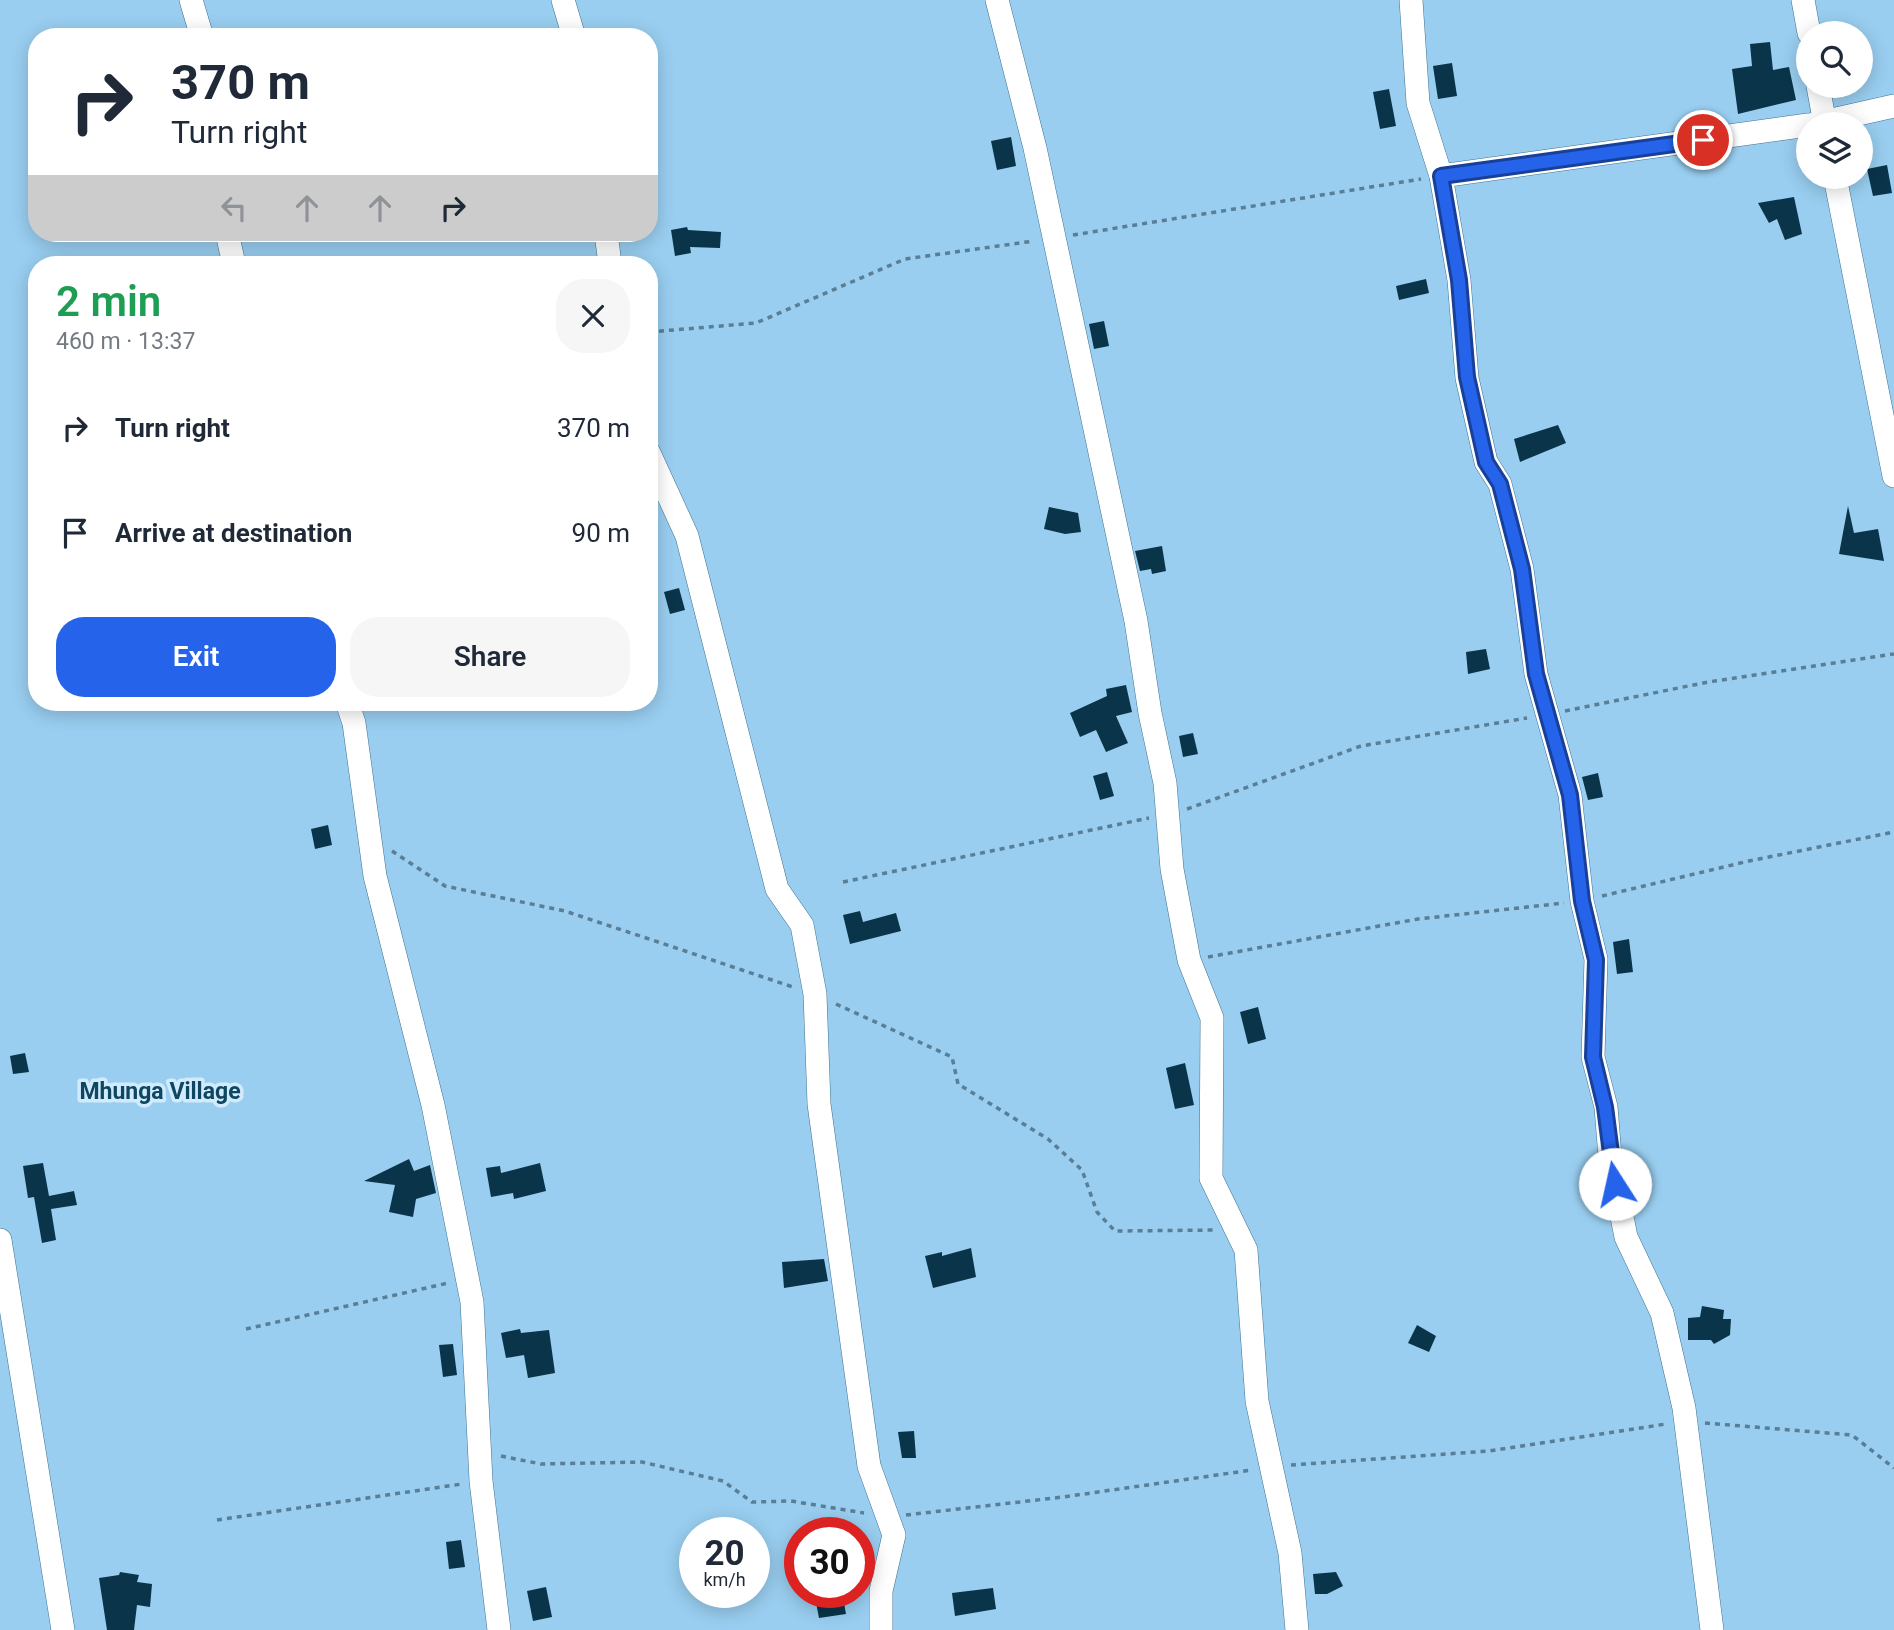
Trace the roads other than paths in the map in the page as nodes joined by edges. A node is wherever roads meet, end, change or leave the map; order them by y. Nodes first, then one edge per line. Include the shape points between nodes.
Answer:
1 (191, 0) edge
2 (563, 0) edge
3 (997, 0) edge
4 (1411, 0) edge
5 (1803, 0) edge
6 (1806, 21) edge
7 (199, 28) edge
8 (571, 28) edge
9 (1894, 106) edge
10 (1869, 112) edge
11 (1796, 127) edge
12 (1441, 176) junction
13 (1837, 189) edge
14 (658, 473) edge
15 (1894, 476) edge
16 (350, 711) edge
17 (0, 1240) edge
18 (63, 1630) edge
19 (499, 1630) edge
20 (881, 1630) edge
21 (1297, 1630) edge
22 (1712, 1630) edge

1 - 7 street
2 - 8 street
3 - 21 street via 1035,148 1136,621 1189,960 1212,1018 1211,1178 1246,1250 1257,1401 1290,1553
4 - 12 street via 1418,103
5 - 6 street
9 - 10 street
11 - 12 street
12 - 22 street via 1459,280 1467,377 1486,462 1500,484 1522,569 1536,674 1570,795 1582,901 1596,960 1593,1057 1605,1107 1612,1171 1626,1237 1662,1313 1686,1421
13 - 15 street
14 - 20 street via 687,536 777,889 802,925 815,994 819,1104 869,1466 894,1535 881,1591
16 - 19 street via 375,876 433,1105 472,1302 481,1481
17 - 18 street

